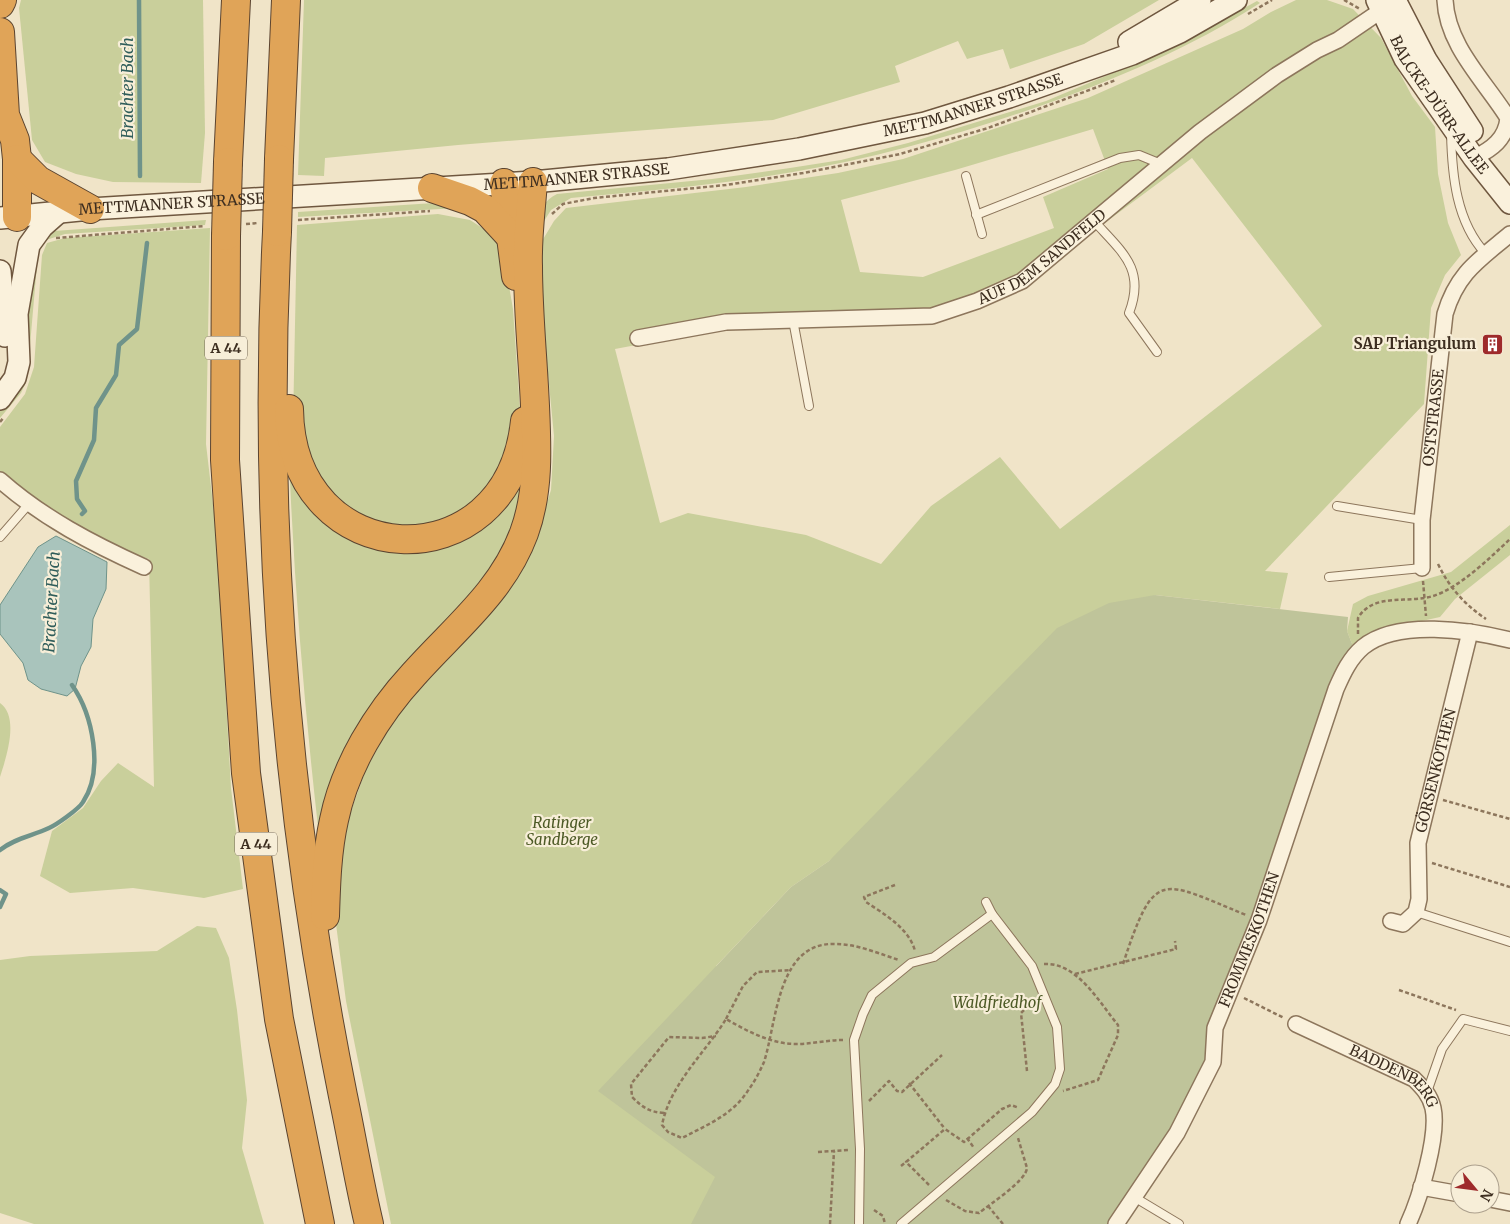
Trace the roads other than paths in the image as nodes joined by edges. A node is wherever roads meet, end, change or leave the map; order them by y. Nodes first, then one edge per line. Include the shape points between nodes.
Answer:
1 (2, 0) edge
2 (221, 0) edge
3 (236, 0) edge
4 (286, 0) edge
5 (1200, 0) edge
6 (1236, 0) edge
7 (1248, 0) edge
8 (1445, 0) edge
9 (1379, 2) edge
10 (0, 4) edge
11 (0, 32) edge
12 (1180, 32) junction
13 (234, 68) junction
14 (1082, 72) junction
15 (1451, 124) junction
16 (3, 127) edge
17 (1480, 155) junction
18 (17, 159) junction
19 (1161, 164) junction
20 (966, 176) dead end
21 (533, 182) junction
22 (504, 184) junction
23 (1510, 187) edge
24 (432, 188) junction
25 (1510, 203) edge
26 (90, 209) junction
27 (59, 212) junction
28 (976, 215) junction
29 (9, 218) edge
30 (1094, 221) junction
31 (982, 234) dead end
32 (1510, 234) edge
33 (509, 235) junction
34 (1486, 254) junction
35 (0, 271) edge
36 (274, 289) junction
37 (17, 314) junction
38 (794, 320) junction
39 (638, 338) dead end
40 (1157, 352) dead end
41 (0, 386) edge
42 (0, 399) edge
43 (809, 406) dead end
44 (0, 480) edge
45 (28, 505) junction
46 (1337, 506) dead end
47 (1422, 520) junction
48 (0, 537) edge
49 (144, 567) dead end
50 (1422, 568) joint
51 (1328, 577) dead end
52 (1470, 632) junction
53 (1508, 639) edge
54 (986, 902) dead end
55 (1416, 912) junction
56 (992, 914) junction
57 (1391, 921) dead end
58 (1510, 942) edge
59 (322, 992) junction
60 (1296, 1024) road end
61 (1510, 1031) edge
62 (1427, 1092) junction
63 (1421, 1187) junction
64 (1450, 1192) edge
65 (1134, 1196) junction
66 (320, 1224) edge
67 (369, 1224) edge
68 (860, 1224) edge
69 (902, 1224) edge
70 (1116, 1224) edge
71 (1179, 1224) edge
72 (1408, 1224) edge

1 - 10 highway
2 - 13 highway
3 - 13 highway, A 44
4 - 36 highway, bridge
5 - 14 main road, METTMANNER STRASSE
6 - 12 main road, METTMANNER STRASSE
7 - 12 main road
8 - 17 street via 1453,35 1462,53 1508,118 1504,134
9 - 15 main road, BALCKE-DÜRR-ALLEE via 1404,59
9 - 17 main road, BALCKE-DÜRR-ALLEE via 1426,60
9 - 19 street, AUF DEM SANDFELD via 1338,40 1277,75
11 - 16 highway
12 - 14 main road, METTMANNER STRASSE
13 - 66 highway, A 44, bridge via 226,236 225,460 246,773 279,1019
14 - 21 main road, METTMANNER STRASSE via 925,123 799,149 668,169
15 - 17 main road, BALCKE-DÜRR-ALLEE
15 - 34 lane via 1451,159 1458,203 1474,241
16 - 18 highway via 15,140
17 - 23 main road, BALCKE-DÜRR-ALLEE
17 - 25 main road, BALCKE-DÜRR-ALLEE
18 - 26 highway via 38,180
18 - 29 highway
19 - 28 lane via 1139,155 1120,158
19 - 30 street, AUF DEM SANDFELD
20 - 28 lane
21 - 22 main road, METTMANNER STRASSE
21 - 59 highway via 528,265 538,459 530,516 516,553 487,598 414,673 388,705 350,770 334,819 326,871
22 - 24 main road, METTMANNER STRASSE
22 - 33 highway
24 - 26 main road, METTMANNER STRASSE
24 - 33 highway via 486,209
26 - 27 main road, METTMANNER STRASSE
27 - 29 main road, METTMANNER STRASSE
27 - 37 main road, METTMANNER STRASSE via 42,226 29,245
28 - 31 lane
29 - 37 main road
30 - 38 street, AUF DEM SANDFELD via 1022,281 932,316
30 - 40 lane via 1129,261 1136,289 1129,313
32 - 34 street, OSTSTRASSE
33 - 36 highway via 514,261 524,396 525,422 519,456 510,478 491,504 480,514 437,536 402,539 359,530 341,520 314,493 302,473 292,442 288,304
34 - 47 street, OSTSTRASSE via 1458,281 1445,314
35 - 41 main road via 7,359
36 - 59 highway via 274,543 292,777
37 - 42 main road, METTMANNER STRASSE via 19,362 15,378
38 - 39 street, AUF DEM SANDFELD via 726,322
38 - 43 lane
44 - 45 street
45 - 48 lane
45 - 49 street via 102,548
46 - 47 lane
47 - 50 street, OSTSTRASSE
50 - 51 lane
52 - 53 street
52 - 55 street, GÖRSENKOTHEN via 1418,843 1419,898
52 - 65 street, FROMMESKOTHEN via 1427,630 1393,634 1364,646 1347,664 1259,920 1215,1028 1212,1062 1177,1133
54 - 56 lane
55 - 57 street via 1403,924
55 - 58 lane
56 - 68 lane via 934,957 910,963 872,995 854,1040
56 - 69 lane via 1032,966 1057,1027 1060,1069 1052,1088 1032,1112
59 - 67 highway
60 - 62 street, BADDENBERG via 1414,1079
61 - 62 lane via 1462,1019 1442,1049
62 - 63 street, BADDENBERG via 1433,1109 1433,1130
63 - 64 street
63 - 72 street, BADDENBERG
65 - 70 street, FROMMESKOTHEN
65 - 71 lane

